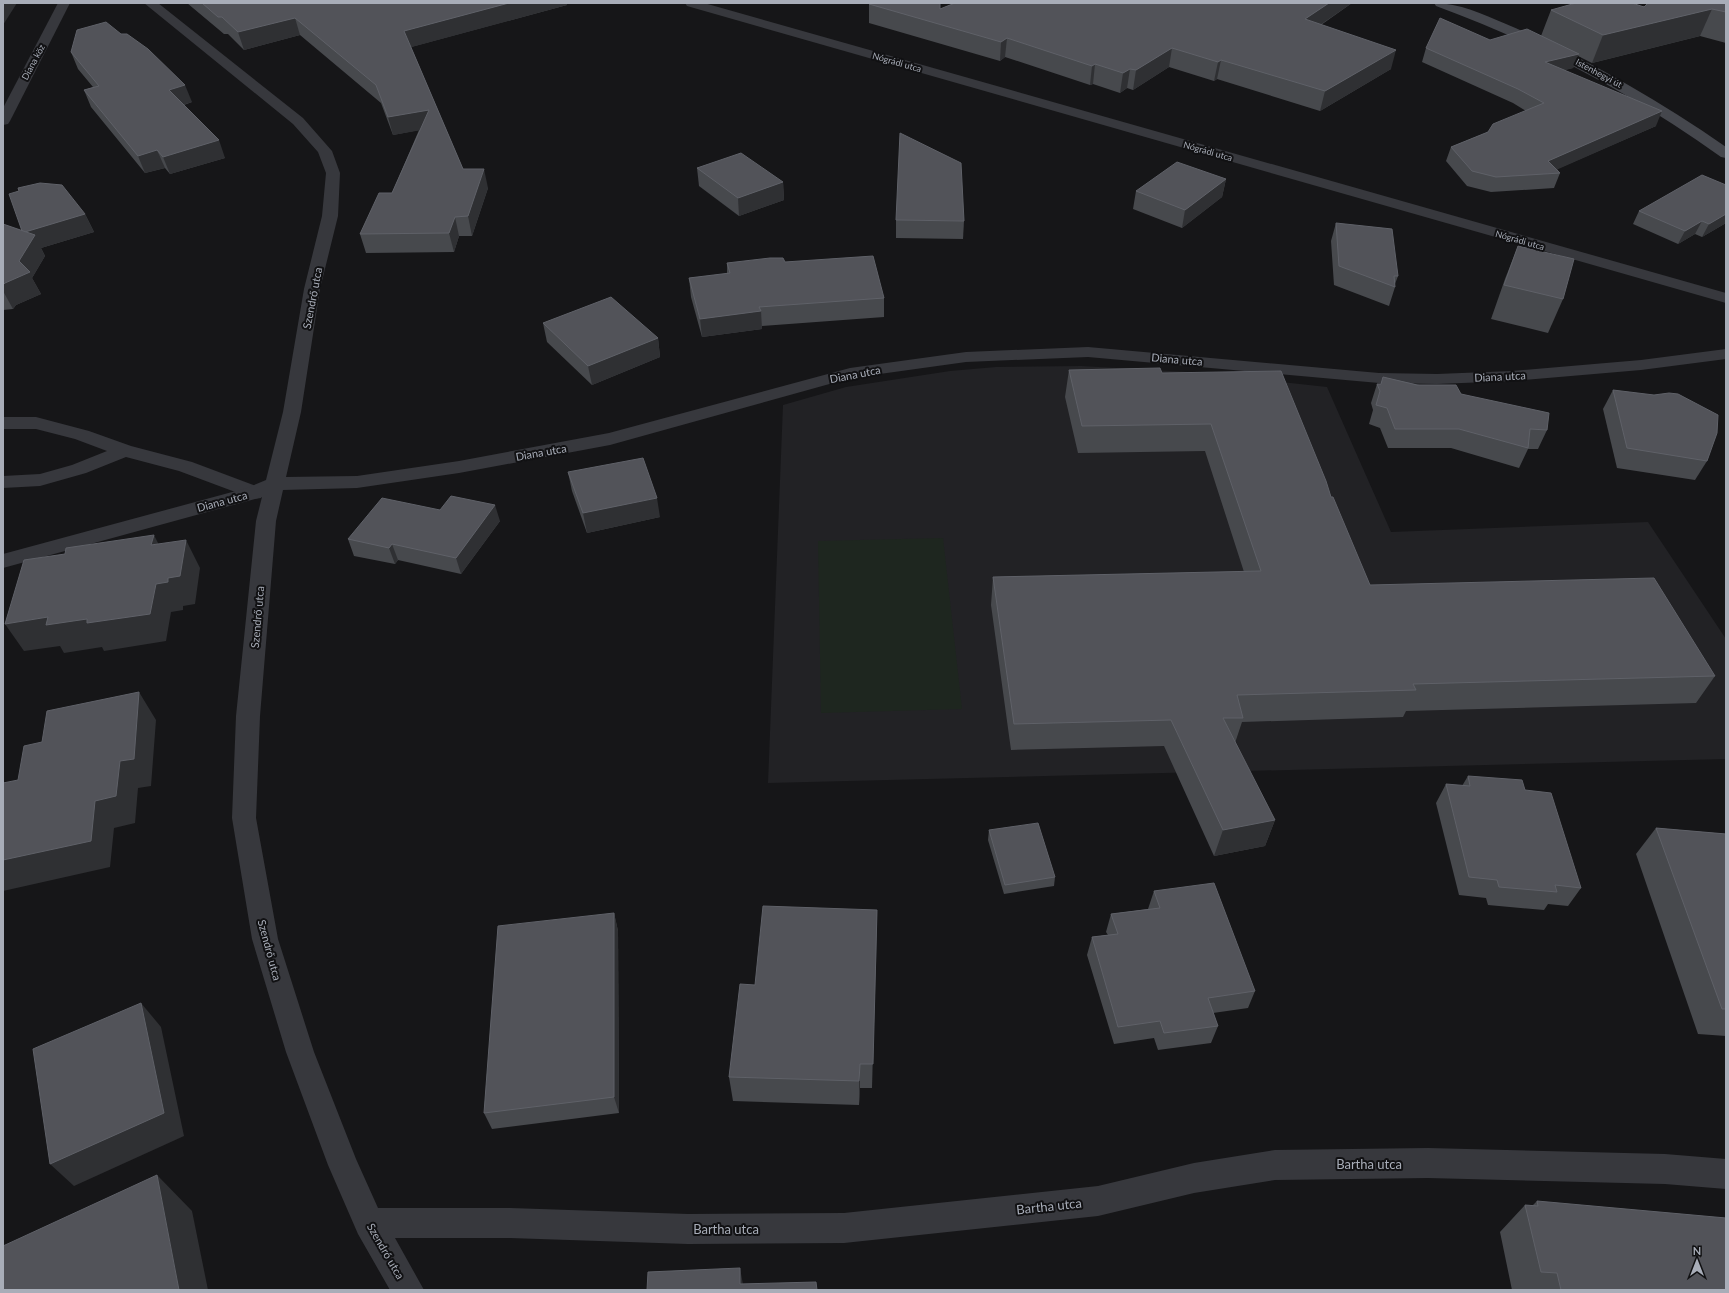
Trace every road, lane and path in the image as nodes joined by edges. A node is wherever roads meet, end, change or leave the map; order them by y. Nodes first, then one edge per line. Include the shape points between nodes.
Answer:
1 (64, 3) edge
2 (150, 3) edge
3 (691, 3) edge
4 (1440, 3) edge
5 (3, 121) edge
6 (1726, 154) edge
7 (1726, 298) edge
8 (1726, 354) edge
9 (3, 423) edge
10 (125, 451) junction
11 (3, 482) edge
12 (264, 488) junction
13 (3, 561) edge
14 (1726, 1174) edge
15 (369, 1223) junction
16 (408, 1290) edge

1 - 5 street, Diana köz
2 - 12 street, Szendrő utca via 298,121 325,151 333,173 330,216 312,289 292,412
3 - 7 street, Nógrádi utca
4 - 6 street, Istenhegyi út via 1518,34 1608,77
8 - 12 street, Diana utca via 1641,365 1512,376 1437,379 1379,378 1088,352 966,357 850,373 610,439 357,482
9 - 10 street via 36,423 82,435
10 - 11 street via 79,469 40,480
10 - 12 street
12 - 13 street, Diana utca
12 - 15 street, Szendrő utca via 266,521 248,716 244,818 265,939 300,1052
14 - 15 street, Bartha utca via 1665,1169 1444,1164 1275,1164 1194,1178 1098,1201 844,1228 688,1230 510,1223
15 - 16 street, Szendrő utca

